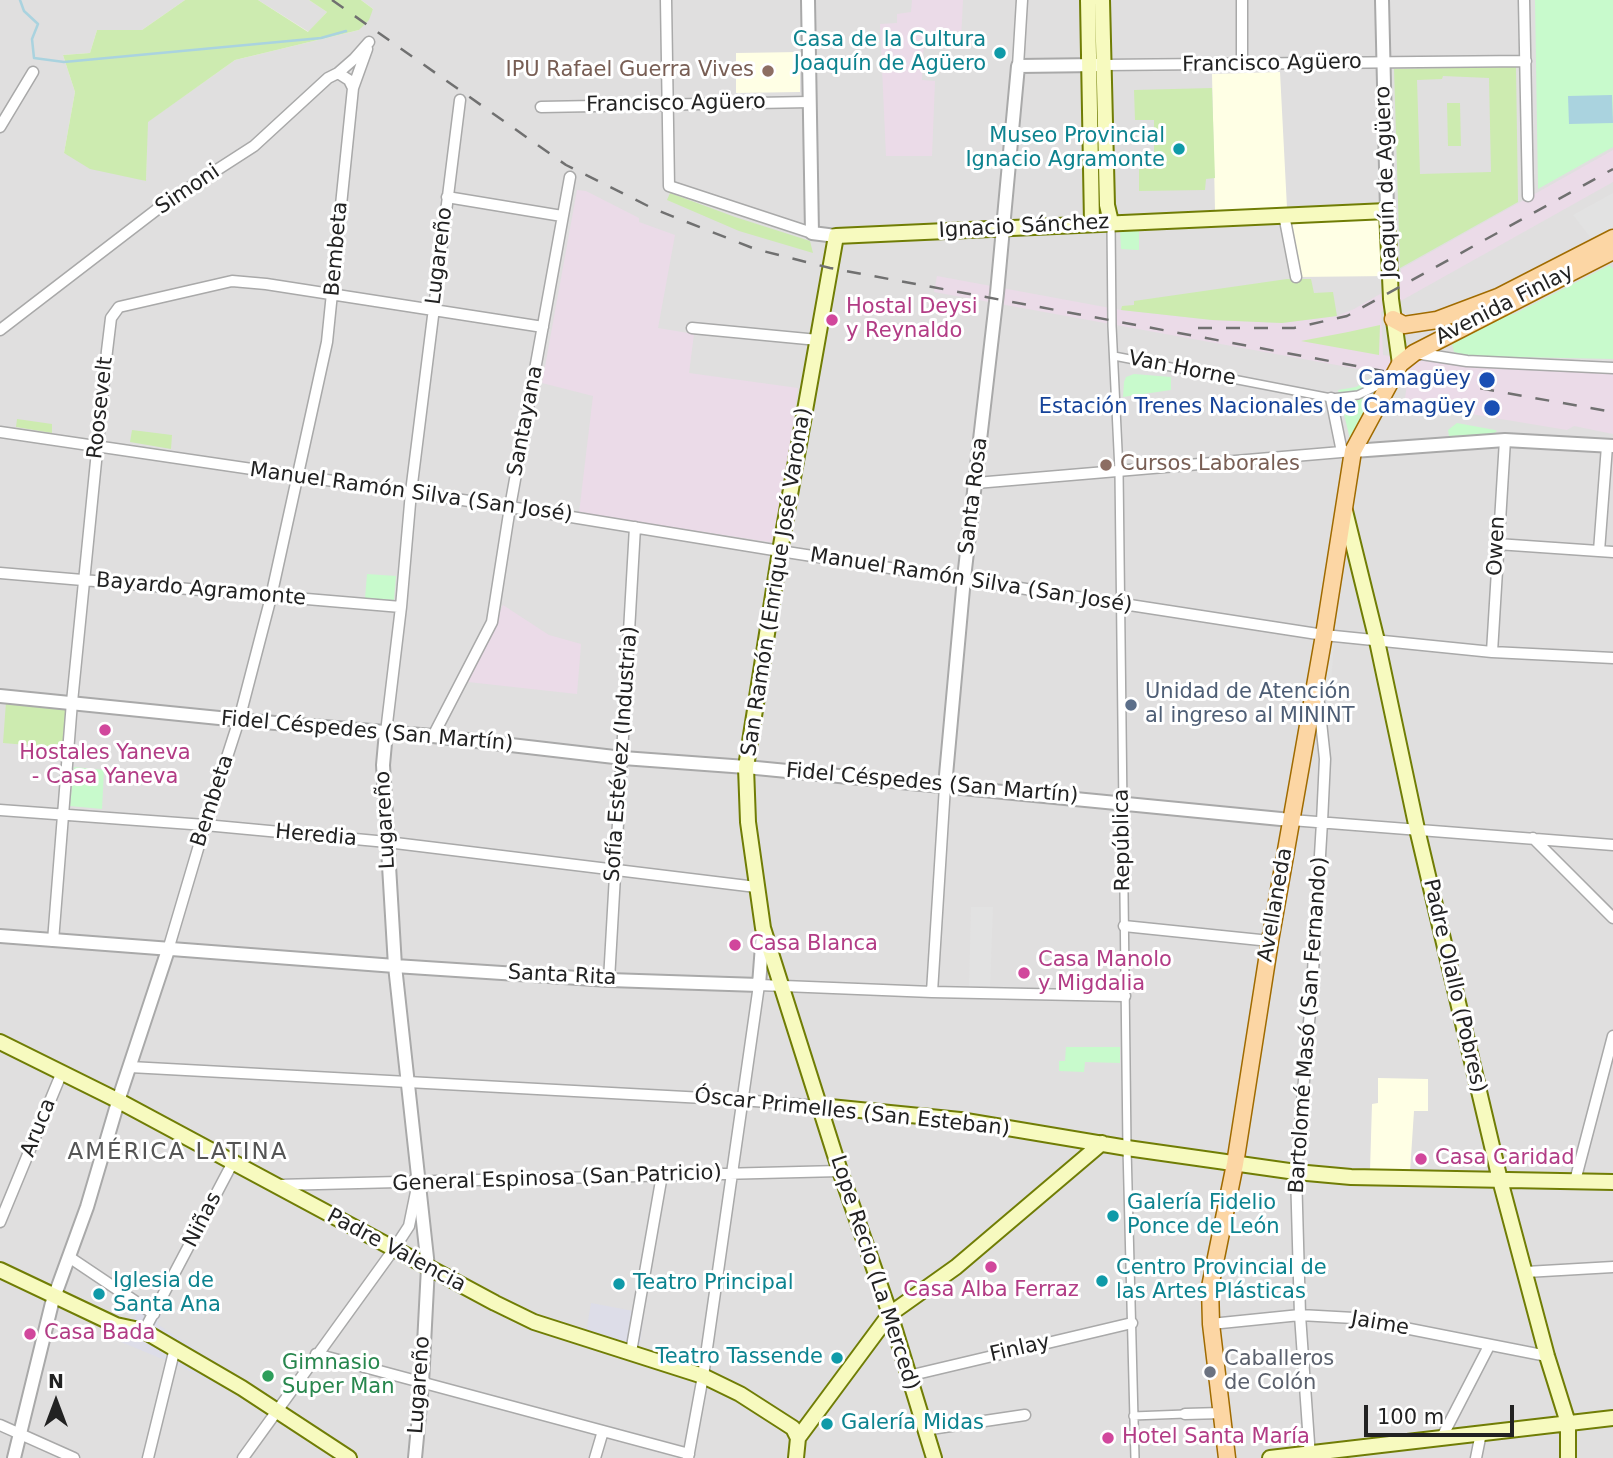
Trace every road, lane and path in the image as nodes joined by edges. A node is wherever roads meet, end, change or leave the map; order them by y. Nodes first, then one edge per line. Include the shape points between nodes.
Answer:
1 (666, 0) edge
2 (808, 0) edge
3 (1022, 0) edge
4 (1088, 0) edge
5 (1102, 0) edge
6 (1242, 0) edge
7 (1382, 0) edge
8 (1524, 0) edge
9 (369, 42) joint
10 (1526, 61) junction
11 (1383, 62) junction
12 (1242, 64) junction
13 (1096, 65) junction
14 (1018, 66) junction
15 (33, 72) dead end
16 (338, 73) junction
17 (353, 88) junction
18 (460, 100) dead end
19 (810, 102) junction
20 (668, 104) junction
21 (541, 107) dead end
22 (0, 127) edge
23 (570, 177) dead end
24 (1528, 196) dead end
25 (447, 197) junction
26 (1100, 205) junction
27 (1387, 211) junction
28 (1284, 215) junction
29 (562, 216) junction
30 (1111, 222) junction
31 (1091, 223) junction
32 (1003, 229) junction
33 (812, 233) junction
34 (836, 236) junction
35 (1607, 249) edge
36 (1296, 277) dead end
37 (333, 295) junction
38 (433, 310) junction
39 (1393, 319) junction
40 (543, 327) junction
41 (692, 328) dead end
42 (0, 330) edge
43 (1446, 334) junction
44 (818, 340) junction
45 (1414, 352) junction
46 (1114, 356) junction
47 (1448, 358) junction
48 (1400, 364) junction
49 (1613, 368) edge
50 (1392, 379) junction
51 (1331, 398) junction
52 (0, 432) edge
53 (1504, 440) junction
54 (97, 446) junction
55 (1610, 446) edge
56 (1347, 451) junction
57 (1119, 471) junction
58 (299, 477) junction
59 (976, 483) junction
60 (411, 492) junction
61 (510, 507) junction
62 (1345, 511) junction
63 (635, 527) junction
64 (1497, 544) junction
65 (780, 551) junction
66 (1599, 551) junction
67 (1613, 552) edge
68 (0, 573) edge
69 (964, 578) junction
70 (85, 580) junction
71 (271, 597) junction
72 (1120, 605) junction
73 (401, 607) junction
74 (1324, 635) junction
75 (1377, 641) junction
76 (1492, 652) junction
77 (1613, 658) edge
78 (1316, 676) junction
79 (0, 696) edge
80 (72, 702) junction
81 (239, 720) junction
82 (386, 732) junction
83 (433, 736) junction
84 (623, 758) junction
85 (746, 767) junction
86 (945, 786) junction
87 (1123, 802) junction
88 (0, 810) edge
89 (63, 814) junction
90 (1291, 820) junction
91 (1322, 822) junction
92 (205, 825) junction
93 (1417, 829) junction
94 (1532, 838) junction
95 (387, 842) junction
96 (1613, 845) edge
97 (614, 869) junction
98 (756, 887) junction
99 (1613, 918) edge
100 (1124, 926) junction
101 (763, 929) junction
102 (0, 936) edge
103 (53, 941) junction
104 (1270, 942) junction
105 (168, 950) junction
106 (395, 966) junction
107 (609, 980) junction
108 (759, 985) junction
109 (781, 986) junction
110 (932, 992) junction
111 (1125, 996) junction
112 (1613, 1036) edge
113 (0, 1042) edge
114 (130, 1067) junction
115 (62, 1072) junction
116 (408, 1082) junction
117 (741, 1100) junction
118 (118, 1101) junction
119 (820, 1106) junction
120 (1102, 1143) junction
121 (1127, 1148) junction
122 (233, 1162) junction
123 (1235, 1164) junction
124 (840, 1171) junction
125 (1296, 1172) junction
126 (732, 1174) junction
127 (662, 1175) junction
128 (1500, 1180) junction
129 (1575, 1181) junction
130 (1613, 1182) edge
131 (418, 1183) junction
132 (273, 1185) junction
133 (0, 1222) edge
134 (394, 1250) junction
135 (69, 1257) junction
136 (1613, 1267) edge
137 (428, 1268) junction
138 (0, 1270) edge
139 (1526, 1272) junction
140 (54, 1297) junction
141 (154, 1314) junction
142 (890, 1314) junction
143 (1300, 1315) junction
144 (1132, 1323) junction
145 (1211, 1324) junction
146 (145, 1331) junction
147 (1489, 1346) junction
148 (175, 1348) junction
149 (631, 1352) junction
150 (316, 1354) junction
151 (1547, 1356) junction
152 (704, 1376) junction
153 (908, 1376) junction
154 (422, 1383) junction
155 (277, 1410) junction
156 (1222, 1413) junction
157 (1185, 1414) joint
158 (1025, 1415) dead end
159 (1133, 1416) junction
160 (1613, 1418) edge
161 (1568, 1423) junction
162 (0, 1425) edge
163 (924, 1430) junction
164 (603, 1431) junction
165 (19, 1433) junction
166 (1480, 1433) junction
167 (1442, 1437) junction
168 (797, 1438) junction
169 (1477, 1455) edge
170 (688, 1456) edge
171 (1310, 1456) edge
172 (14, 1458) edge
173 (74, 1458) edge
174 (148, 1458) edge
175 (243, 1458) edge
176 (349, 1458) edge
177 (415, 1458) edge
178 (595, 1458) edge
179 (796, 1458) edge
180 (934, 1458) edge
181 (1135, 1458) edge
182 (1227, 1458) edge
183 (1270, 1458) edge
184 (1465, 1458) edge
185 (1568, 1458) edge

1 - 20 street
2 - 19 street
3 - 14 street, Santa Rosa
4 - 13 main road
5 - 13 main road
6 - 12 street
7 - 11 street, Joaquín de Agüero
8 - 10 street
9 - 16 street, Simoni
9 - 17 street, Bembeta
10 - 11 street, Francisco Agüero
10 - 24 street
11 - 12 street, Francisco Agüero
11 - 27 street, Joaquín de Agüero
12 - 13 street, Francisco Agüero
13 - 14 street, Francisco Agüero
13 - 26 main road
14 - 32 street, Santa Rosa
15 - 22 street
16 - 17 street
16 - 42 street, Simoni via 254,146 164,204
17 - 37 street, Bembeta
18 - 25 street, Lugareño
19 - 20 street, Francisco Agüero
19 - 33 street
20 - 21 street, Francisco Agüero
20 - 33 street, Ignacio Sánchez via 669,186
23 - 29 street, Santayana
25 - 29 street
25 - 38 street, Lugareño
26 - 30 main road
26 - 31 main road
27 - 28 main road, Ignacio Sánchez
27 - 39 main road, Joaquín de Agüero
28 - 30 main road, Ignacio Sánchez
28 - 36 street
29 - 40 street, Santayana
30 - 31 main road, Ignacio Sánchez
30 - 46 street, República
31 - 32 main road, Ignacio Sánchez
32 - 34 main road, Ignacio Sánchez
32 - 59 street, Santa Rosa
33 - 34 street, Ignacio Sánchez
34 - 44 main road, San Ramón (Enrique José Varona)
35 - 39 main road, Avenida Finlay via 1437,320 1404,325
35 - 43 main road, Avenida Finlay
37 - 38 street, Roosevelt
37 - 54 street, Roosevelt via 232,281 119,307 111,318
37 - 58 street, Bembeta
38 - 40 street, Roosevelt
38 - 60 street, Lugareño
39 - 48 main road, Joaquín de Agüero
40 - 61 street, Santayana
41 - 44 street
43 - 45 main road, Avenida Finlay
43 - 47 street via 1440,349
44 - 65 main road, San Ramón (Enrique José Varona)
45 - 47 street
45 - 48 main road, Avenida Finlay
46 - 51 street, Van Horne
46 - 57 street, República
47 - 49 street
48 - 50 main road, Avellaneda
50 - 51 street, Van Horne via 1358,395
50 - 56 main road, Avellaneda
51 - 56 street
52 - 54 street, Manuel Ramón Silva (San José)
53 - 55 street
53 - 56 street
53 - 64 street, Owen
54 - 58 street, Manuel Ramón Silva (San José)
54 - 70 street, Roosevelt
55 - 66 street
56 - 57 street
56 - 62 main road, Avellaneda
57 - 59 street
57 - 72 street, República
58 - 60 street, Manuel Ramón Silva (San José)
58 - 71 street, Bembeta
59 - 69 street, Santa Rosa
60 - 61 street, Manuel Ramón Silva (San José)
60 - 73 street, Lugareño
61 - 63 street, Manuel Ramón Silva (San José)
61 - 83 street, Santayana via 492,622
62 - 74 main road, Avellaneda
62 - 75 main road, Padre Olallo (Pobres)
63 - 65 street, Manuel Ramón Silva (San José)
63 - 84 street, Sofía Estévez (Industria)
64 - 66 street
64 - 76 street, Owen
65 - 69 street, Manuel Ramón Silva (San José)
65 - 85 main road, San Ramón (Enrique José Varona)
66 - 67 street
68 - 70 street, Bayardo Agramonte
69 - 72 street, Manuel Ramón Silva (San José)
69 - 86 street, Santa Rosa
70 - 71 street, Bayardo Agramonte
70 - 80 street, Roosevelt
71 - 73 street, Bayardo Agramonte
71 - 81 street, Bembeta
72 - 74 street, Manuel Ramón Silva (San José)
72 - 87 street, República
73 - 82 street, Lugareño
74 - 75 street, Manuel Ramón Silva (San José)
74 - 78 main road, Avellaneda
75 - 76 street, Manuel Ramón Silva (San José)
75 - 93 main road, Padre Olallo (Pobres)
76 - 77 street, Manuel Ramón Silva (San José)
78 - 90 main road, Avellaneda
78 - 91 street, Bartolomé Masó (San Fernando) via 1325,759
79 - 80 street, Fidel Céspedes (San Martín)
80 - 81 street, Fidel Céspedes (San Martín)
80 - 89 street, Roosevelt
81 - 82 street, Fidel Céspedes (San Martín)
81 - 92 street, Bembeta
82 - 83 street, Fidel Céspedes (San Martín)
82 - 95 street, Lugareño
83 - 84 street, Fidel Céspedes (San Martín)
84 - 85 street, Fidel Céspedes (San Martín)
84 - 97 street, Sofía Estévez (Industria)
85 - 86 street, Fidel Céspedes (San Martín)
85 - 98 main road, San Ramón (Enrique José Varona)
86 - 87 street, Fidel Céspedes (San Martín)
86 - 110 street, Santa Rosa
87 - 90 street, Fidel Céspedes (San Martín)
87 - 100 street, República
88 - 89 street, Heredia
89 - 92 street, Heredia
89 - 103 street, Roosevelt
90 - 91 street, Fidel Céspedes (San Martín)
90 - 104 main road, Avellaneda
91 - 93 street, Fidel Céspedes (San Martín)
91 - 125 street, Bartolomé Masó (San Fernando)
92 - 95 street, Heredia
92 - 105 street, Bembeta
93 - 94 street, Fidel Céspedes (San Martín)
93 - 128 main road, Padre Olallo (Pobres)
94 - 96 street, Fidel Céspedes (San Martín)
94 - 99 street
95 - 97 street, Heredia
95 - 106 street, Lugareño
97 - 98 street, Heredia
97 - 107 street, Sofía Estévez (Industria)
98 - 101 main road, San Ramón (Enrique José Varona)
100 - 104 street
100 - 111 street, República
101 - 108 street
101 - 109 main road, Lope Recio (La Merced)
102 - 103 street, Santa Rita
103 - 105 street, Santa Rita
104 - 123 main road, Avellaneda
105 - 106 street, Santa Rita
105 - 114 street, Bembeta
106 - 107 street, Santa Rita
106 - 116 street, Lugareño
107 - 108 street, Santa Rita
108 - 109 street, Santa Rita
108 - 117 street
109 - 110 street, Santa Rita
109 - 119 main road, Lope Recio (La Merced)
110 - 111 street, Santa Rita
111 - 121 street, República
112 - 129 street
113 - 115 main road, Padre Valencia
114 - 116 street, Óscar Primelles (San Esteban)
114 - 118 street, Bembeta
115 - 118 main road, Padre Valencia
115 - 133 street, Aruca
116 - 117 street, Óscar Primelles (San Esteban)
116 - 131 street, Lugareño
117 - 119 street, Óscar Primelles (San Esteban)
117 - 126 street
118 - 122 main road, Padre Valencia
118 - 135 street, Bembeta
119 - 120 main road, Óscar Primelles (San Esteban) via 960,1120
119 - 124 main road, Lope Recio (La Merced)
120 - 121 main road, Óscar Primelles (San Esteban)
120 - 142 main road via 956,1267
121 - 123 main road, Óscar Primelles (San Esteban)
121 - 144 street, República
122 - 132 main road, Padre Valencia
122 - 141 street, Niñas
123 - 125 main road, Óscar Primelles (San Esteban)
123 - 145 main road, Avellaneda via 1210,1287
124 - 126 street, General Espinosa (San Patricio)
124 - 142 main road, Lope Recio (La Merced)
125 - 128 main road, Óscar Primelles (San Esteban)
125 - 143 street, Bartolomé Masó (San Fernando)
126 - 127 street, General Espinosa (San Patricio)
126 - 152 street
127 - 131 street, General Espinosa (San Patricio)
127 - 149 street
128 - 129 main road, Óscar Primelles (San Esteban)
128 - 139 main road, Padre Olallo (Pobres)
129 - 130 main road, Óscar Primelles (San Esteban)
131 - 132 street, General Espinosa (San Patricio)
131 - 134 street via 409,1226
131 - 137 street, Lugareño
132 - 134 main road, Padre Valencia
134 - 137 main road, Padre Valencia
134 - 150 street
135 - 140 street, Bembeta
135 - 141 street
136 - 139 street
137 - 149 main road, Padre Valencia via 534,1322
137 - 154 street, Lugareño
138 - 140 main road
139 - 151 main road, Padre Olallo (Pobres)
140 - 146 main road via 116,1325
140 - 165 street, Bembeta
141 - 146 street, Niñas
142 - 153 main road, Lope Recio (La Merced)
142 - 168 main road
143 - 145 street, Jaime
143 - 147 street, Jaime via 1354,1318
143 - 171 street, Bartolomé Masó (San Fernando)
144 - 153 street, Finlay
144 - 159 street, República
145 - 156 main road, Avellaneda
146 - 148 main road
147 - 151 street, Jaime
147 - 167 street
148 - 155 main road
148 - 174 street
149 - 152 main road, Padre Valencia
150 - 154 street
150 - 155 street
151 - 161 main road, Padre Olallo (Pobres)
152 - 168 main road, Padre Valencia via 793,1428
152 - 170 street
153 - 163 main road, Lope Recio (La Merced)
154 - 164 street
154 - 177 street, Lugareño
155 - 175 street
155 - 176 main road
156 - 157 street
156 - 182 main road, Avellaneda
157 - 159 street
158 - 163 street
159 - 181 street, República
160 - 161 main road
161 - 166 main road
161 - 185 main road, Padre Olallo (Pobres)
162 - 165 street
163 - 180 main road, Lope Recio (La Merced)
164 - 170 street
164 - 178 street
165 - 172 street, Bembeta
165 - 173 street
166 - 167 main road
166 - 169 street
167 - 171 main road
168 - 179 main road
169 - 184 street
171 - 183 main road

